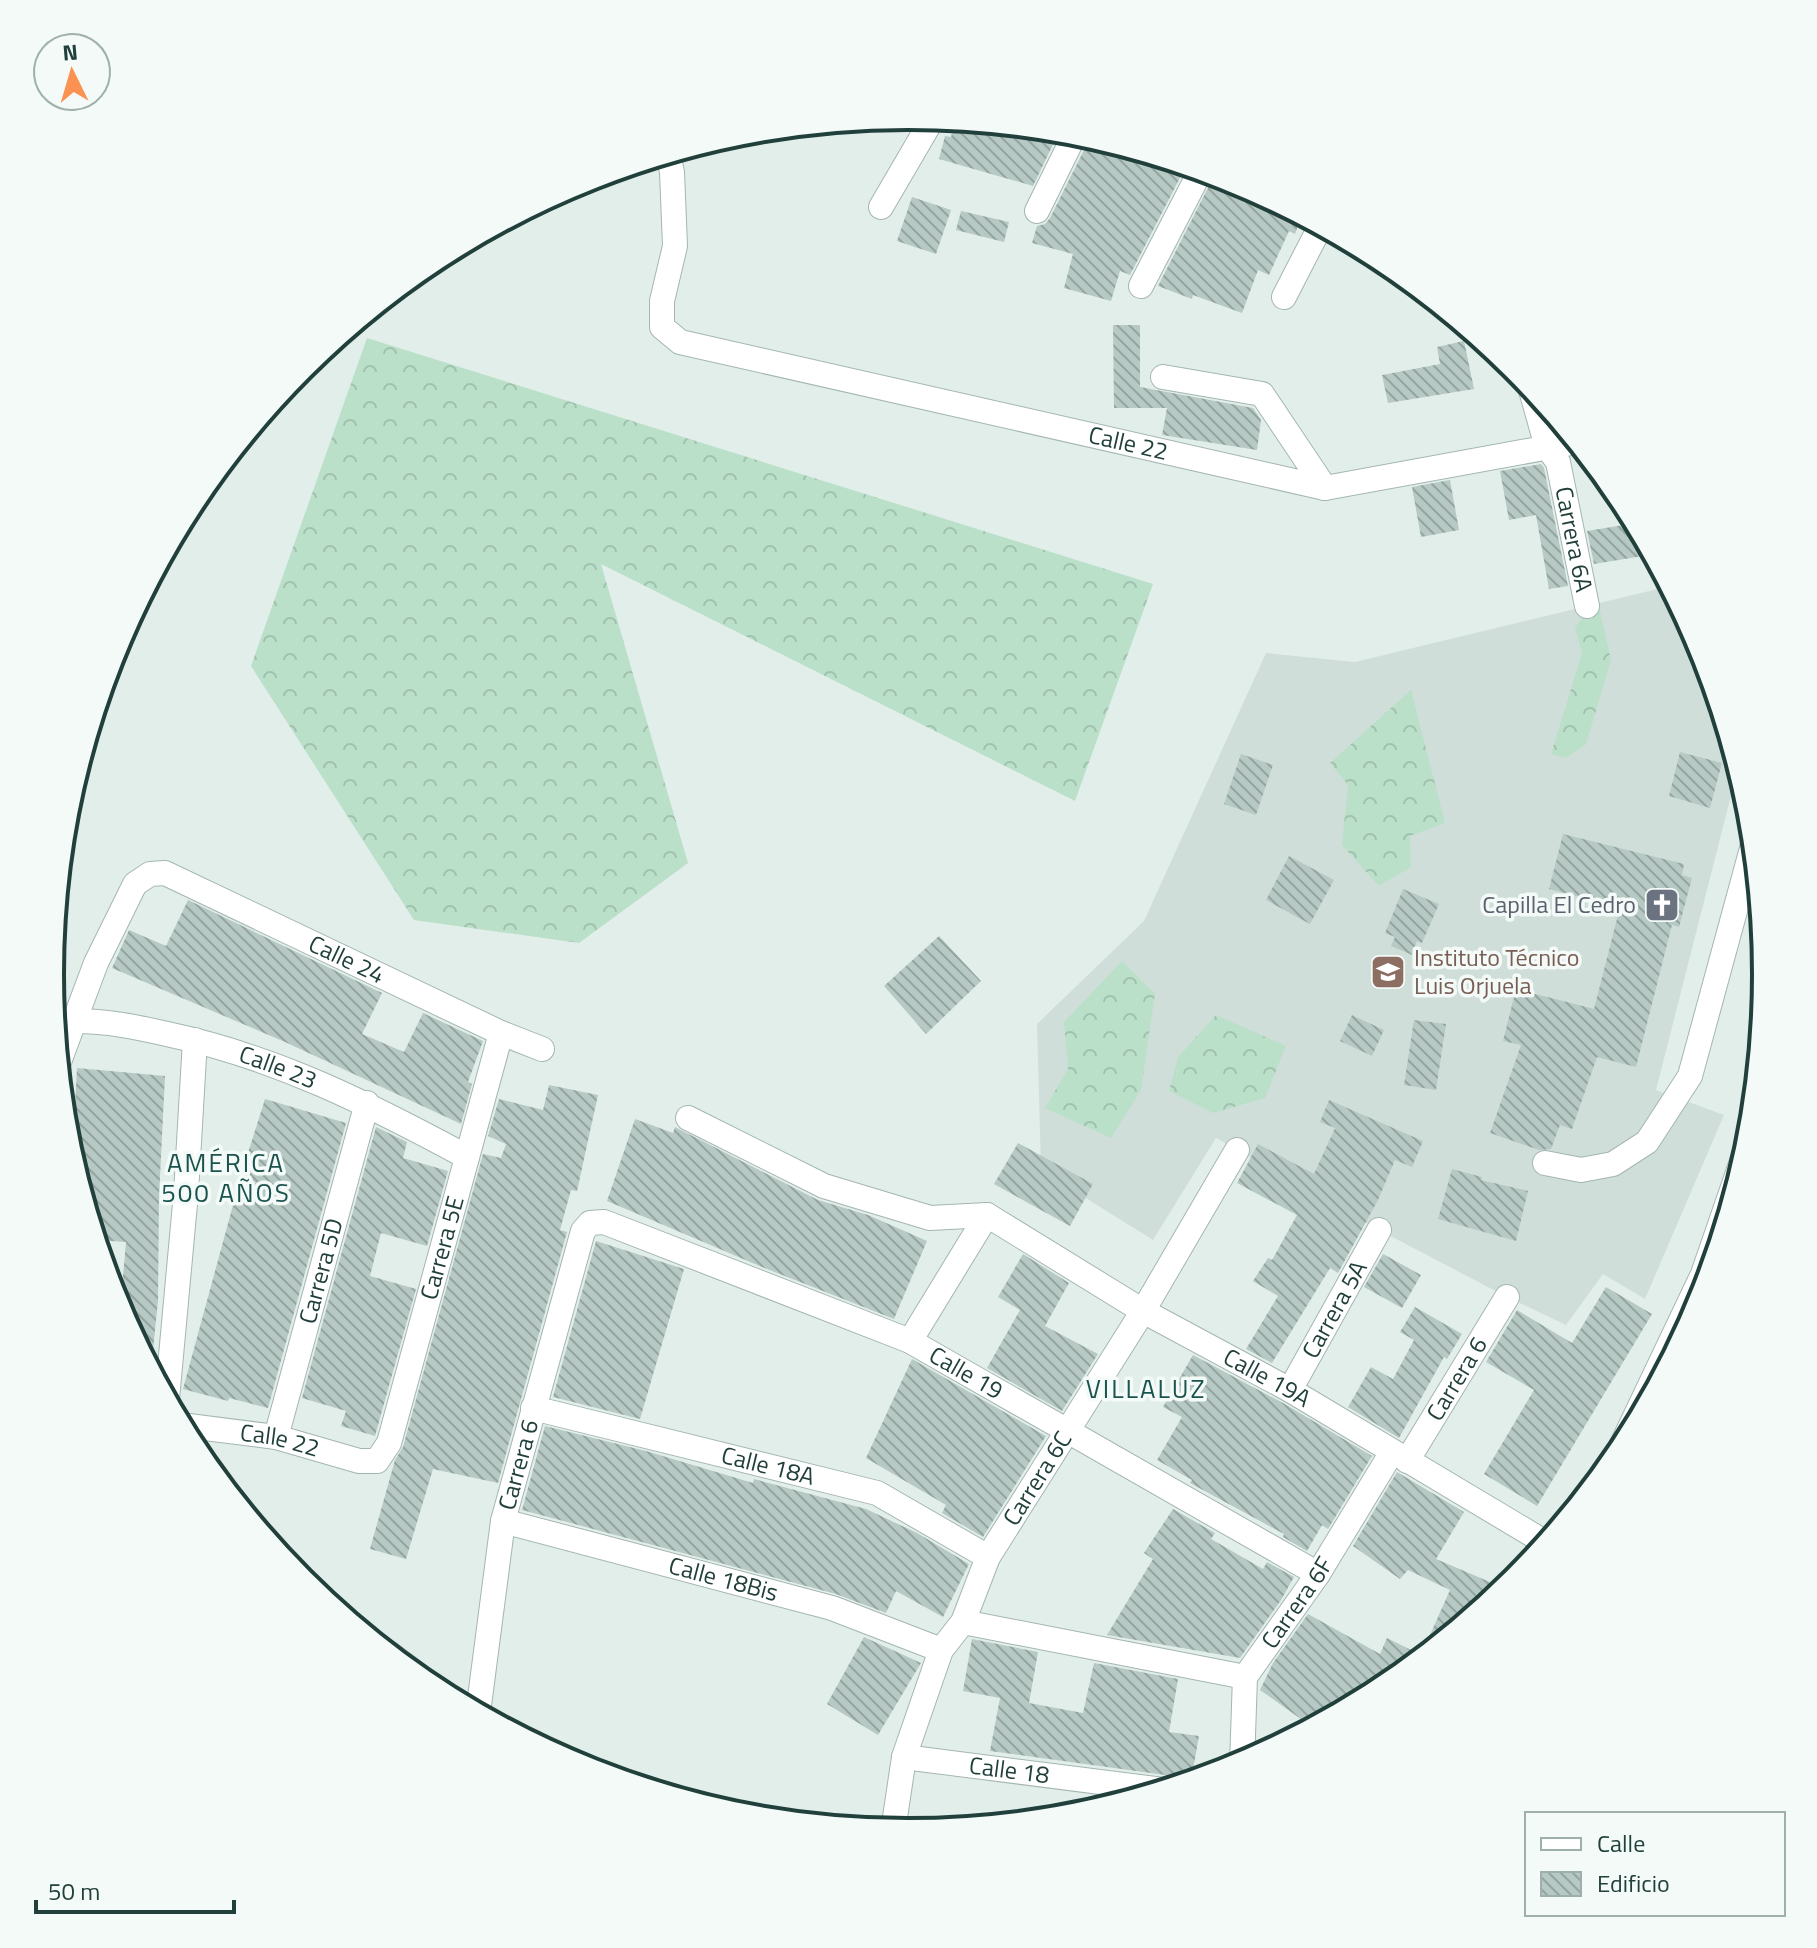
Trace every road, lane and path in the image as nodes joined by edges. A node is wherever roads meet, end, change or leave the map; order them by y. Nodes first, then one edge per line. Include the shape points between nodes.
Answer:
1 (926, 130) edge
2 (1069, 145) edge
3 (670, 164) edge
4 (1196, 180) edge
5 (881, 207) dead end
6 (1037, 211) dead end
7 (1316, 235) edge
8 (1141, 286) dead end
9 (1284, 297) dead end
10 (1163, 377) dead end
11 (1537, 410) edge
12 (1565, 444) edge
13 (1547, 447) junction
14 (1325, 488) junction
15 (1587, 606) dead end
16 (1746, 869) edge
17 (76, 1021) junction
18 (501, 1033) junction
19 (195, 1040) junction
20 (67, 1042) edge
21 (542, 1049) dead end
22 (367, 1103) junction
23 (688, 1118) dead end
24 (1237, 1150) dead end
25 (467, 1157) junction
26 (1545, 1163) dead end
27 (987, 1215) junction
28 (590, 1223) joint
29 (1379, 1230) dead end
30 (1507, 1297) dead end
31 (1143, 1311) junction
32 (910, 1341) junction
33 (169, 1381) edge
34 (1290, 1390) junction
35 (533, 1408) junction
36 (196, 1427) edge
37 (1068, 1432) junction
38 (276, 1437) junction
39 (1400, 1457) junction
40 (377, 1461) joint
41 (503, 1521) junction
42 (1537, 1538) edge
43 (988, 1557) junction
44 (1318, 1574) junction
45 (963, 1622) junction
46 (941, 1650) junction
47 (1245, 1677) junction
48 (480, 1701) edge
49 (1243, 1749) edge
50 (904, 1757) junction
51 (1138, 1787) edge
52 (895, 1818) edge

1 - 5 street
2 - 6 street
3 - 14 street, Calle 22 via 675,246 662,301 662,327 680,342
4 - 8 street
7 - 9 street
10 - 14 street via 1262,394
11 - 13 street, Carrera 6A
12 - 13 street, Calle 22
13 - 14 street, Calle 22
13 - 15 street, Carrera 6A via 1558,462
16 - 26 street via 1690,1076 1647,1142 1613,1164 1581,1170
17 - 18 street, Calle 24 via 102,949 135,884 150,874 165,873
17 - 19 street, Calle 23 via 106,1021
17 - 20 street
18 - 21 street, Calle 24
18 - 25 street, Carrera 5E
19 - 22 street, Calle 23 via 268,1061
19 - 33 street
22 - 25 street, Calle 23
22 - 38 street, Carrera 5D
23 - 27 street via 824,1186 930,1218
24 - 31 street, Carrera 6C
25 - 40 street, Carrera 5E via 389,1443
27 - 31 street, Calle 19A
27 - 32 street
28 - 32 street, Calle 19 via 604,1222
28 - 35 street, Carrera 6 via 583,1231
29 - 34 street, Carrera 5A
30 - 39 street, Carrera 6
31 - 34 street, Calle 19A
31 - 37 street, Carrera 6C
32 - 37 street, Calle 19
34 - 39 street, Calle 19A
35 - 41 street, Carrera 6
35 - 43 street, Calle 18A via 877,1493
36 - 38 street, Calle 22
37 - 43 street, Carrera 6C
37 - 44 street, Calle 19
38 - 40 street, Calle 22 via 359,1461
39 - 42 street, Calle 19A
39 - 44 street, Carrera 6F
41 - 46 street, Calle 18Bis via 832,1608
41 - 48 street, Carrera 6
43 - 45 street, Carrera 6C
44 - 47 street, Carrera 6F
45 - 46 street, Carrera 6C
45 - 47 street
46 - 50 street, Carrera 6C
47 - 49 street
50 - 51 street, Calle 18
50 - 52 street, Carrera 6C

